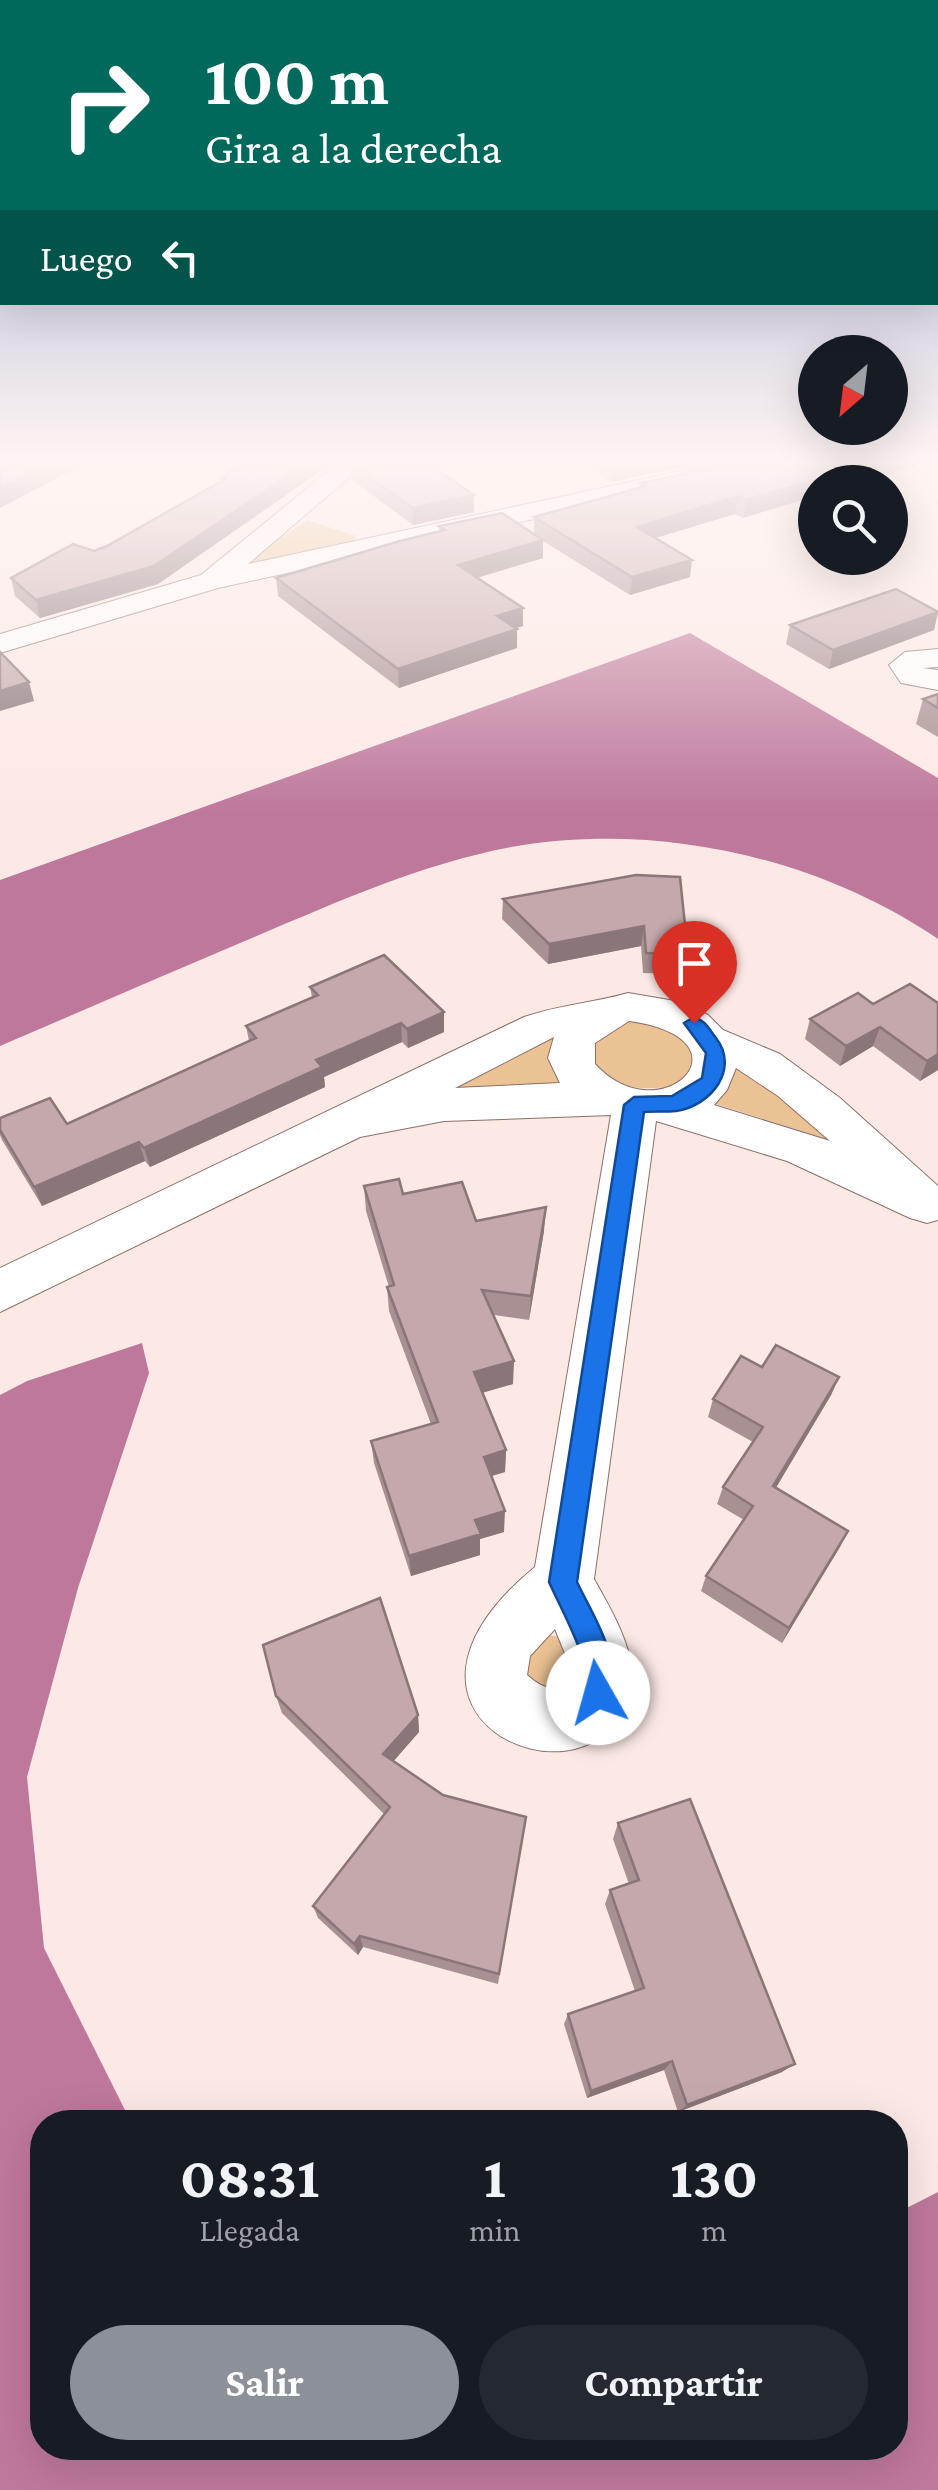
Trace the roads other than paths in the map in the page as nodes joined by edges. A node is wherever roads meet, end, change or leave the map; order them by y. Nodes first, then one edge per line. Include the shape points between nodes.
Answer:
1 (215, 579) edge
2 (220, 579) edge
3 (212, 581) junction
4 (0, 644) edge
5 (938, 658) edge
6 (938, 680) edge
7 (595, 1018) junction
8 (710, 1041) junction
9 (634, 1102) junction
10 (349, 1123) junction
11 (932, 1210) edge
12 (0, 1291) edge
13 (563, 1582) dead end

1 - 3 street
2 - 3 street
3 - 4 street
5 - 6 street via 905,665 912,676
7 - 8 street via 652,1008 694,1023
7 - 9 street via 576,1035 575,1068 586,1084
7 - 10 street via 568,1016 539,1027
8 - 9 street via 717,1068 696,1095
8 - 11 street via 750,1055 798,1089
9 - 10 street via 444,1105
9 - 11 street via 804,1149
9 - 13 street
10 - 12 street

